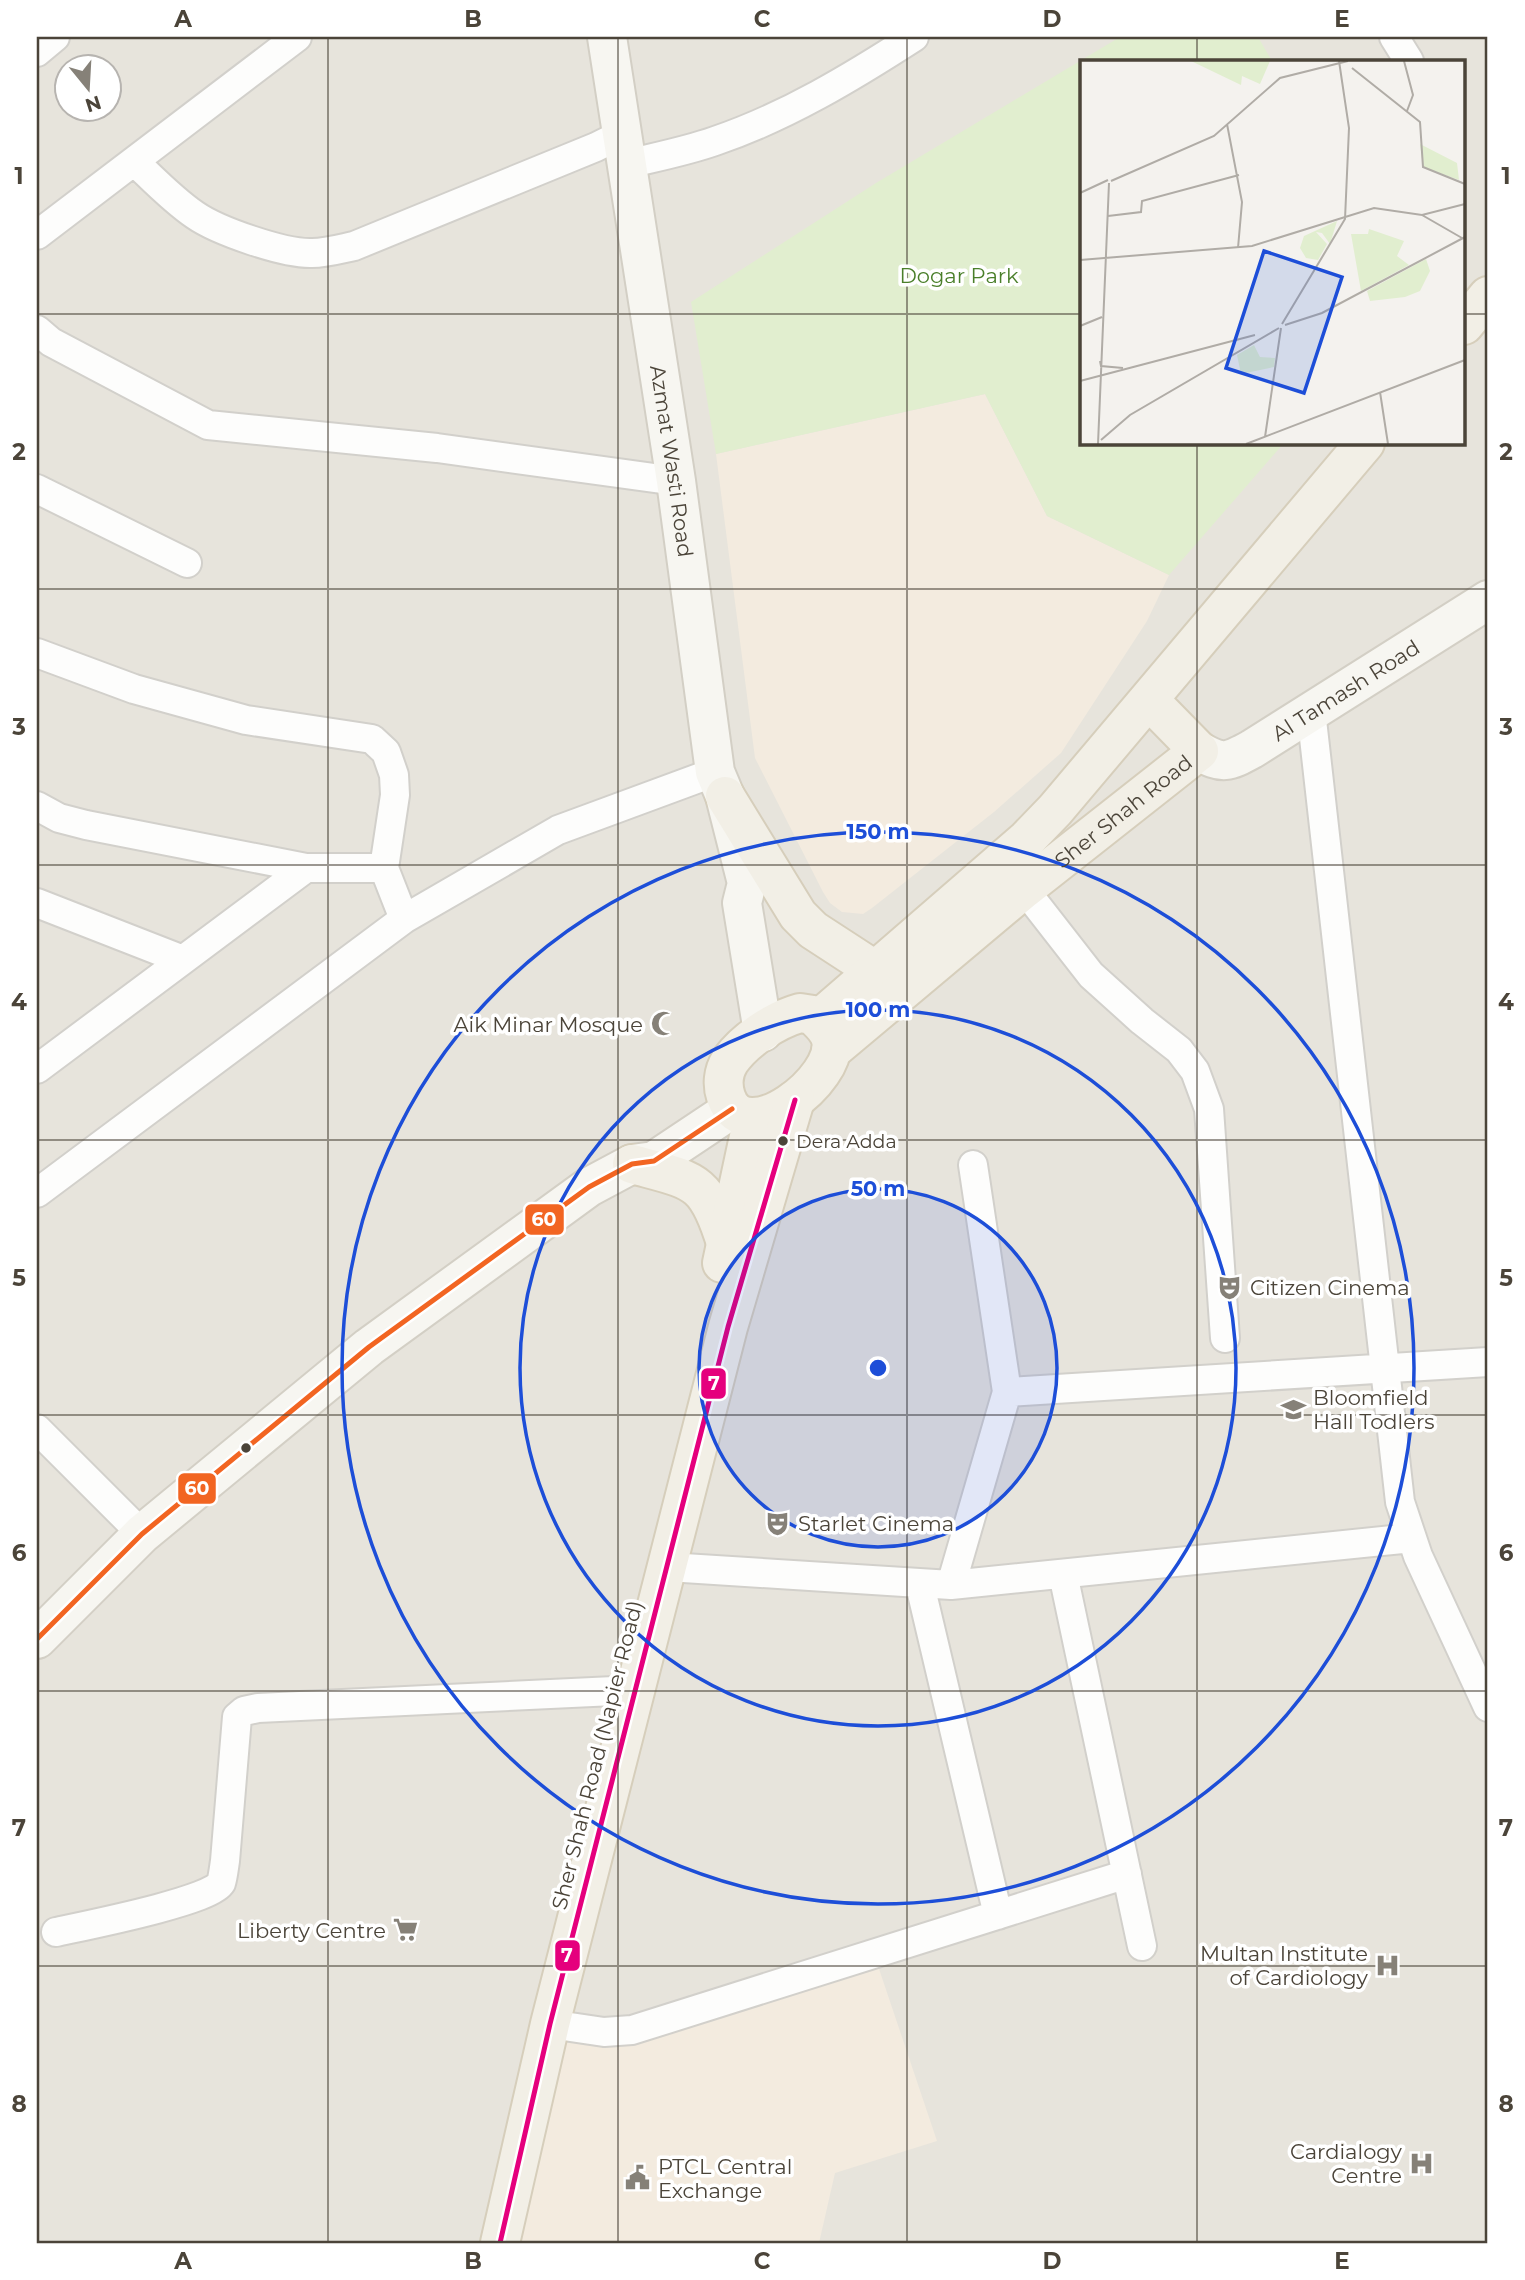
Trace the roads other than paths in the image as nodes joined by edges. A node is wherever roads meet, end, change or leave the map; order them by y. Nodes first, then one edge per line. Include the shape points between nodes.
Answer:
1 (55, 37) edge
2 (607, 37) edge
3 (914, 37) edge
4 (1394, 37) edge
5 (279, 42) edge
6 (37, 52) edge
7 (1408, 60) edge
8 (625, 149) junction
9 (135, 162) junction
10 (37, 235) edge
11 (1488, 296) edge
12 (1466, 323) edge
13 (37, 330) edge
14 (1364, 444) edge
15 (676, 481) junction
16 (37, 489) edge
17 (187, 563) dead end
18 (1488, 600) edge
19 (37, 653) edge
20 (1149, 700) junction
21 (1311, 710) junction
22 (1199, 751) junction
23 (720, 784) junction
24 (37, 806) edge
25 (384, 867) junction
26 (306, 868) junction
27 (1024, 889) junction
28 (37, 904) edge
29 (404, 919) junction
30 (183, 960) junction
31 (876, 971) junction
32 (800, 1030) junction
33 (37, 1069) edge
34 (795, 1100) junction
35 (736, 1107) junction
36 (632, 1164) junction
37 (974, 1164) dead end
38 (37, 1193) edge
39 (730, 1262) junction
40 (1225, 1338) dead end
41 (1488, 1363) edge
42 (1385, 1369) junction
43 (1007, 1392) junction
44 (37, 1429) edge
45 (142, 1534) junction
46 (1412, 1538) junction
47 (668, 1567) junction
48 (1063, 1574) junction
49 (920, 1585) junction
50 (951, 1586) junction
51 (37, 1639) edge
52 (614, 1691) junction
53 (1488, 1707) edge
54 (1127, 1874) junction
55 (998, 1915) junction
56 (56, 1932) dead end
57 (1142, 1946) dead end
58 (550, 2024) junction
59 (476, 2243) edge
60 (500, 2243) edge

1 - 6 street
2 - 8 main road, Azmat Wasti Road
3 - 8 street via 781,114 714,142
4 - 7 street
5 - 9 street
8 - 9 street via 596,147 354,246 309,254 264,244 197,217
8 - 15 main road, Azmat Wasti Road
9 - 10 street
11 - 12 main road
13 - 15 street via 51,342 208,425 438,448
14 - 20 main road
15 - 23 main road, Azmat Wasti Road
16 - 17 street
18 - 21 main road, Al Tamash Road
19 - 25 street via 134,689 246,720 372,738 386,752 394,775
20 - 22 main road, Sher Shah Road
20 - 31 main road, Sher Shah Road via 1027,839
21 - 22 main road, Al Tamash Road via 1231,760 1217,762
21 - 42 street
22 - 27 main road, Sher Shah Road
23 - 29 street via 558,830
23 - 31 main road via 798,915
23 - 32 main road, Azmat Wasti Road via 747,883 742,904
24 - 26 street via 86,825
25 - 26 street
25 - 29 street
26 - 30 street
27 - 32 main road, Sher Shah Road
27 - 40 street via 1091,975 1179,1050 1195,1071 1209,1109
28 - 30 street
29 - 38 street
30 - 33 street
31 - 32 main road, Sher Shah Road
32 - 34 main road via 824,1069
32 - 35 main road via 730,1061 723,1077
34 - 35 main road via 778,1111
34 - 39 main road, Sher Shah Road (Napier Road) via 758,1220
35 - 36 main road via 644,1147
35 - 39 main road
36 - 39 main road via 683,1178 706,1193 716,1211
36 - 45 main road via 589,1187 369,1347
37 - 43 street
39 - 47 main road, Sher Shah Road (Napier Road)
39 - 52 main road, Sher Shah Road (Napier Road)
41 - 42 street
42 - 43 street
42 - 46 street via 1400,1502
43 - 50 street
44 - 45 street
45 - 51 main road
46 - 48 street
46 - 53 street
47 - 49 street
47 - 58 main road, Sher Shah Road (Napier Road)
48 - 50 street
48 - 54 street
49 - 50 street
49 - 55 street
52 - 56 street via 244,1711 237,1717 220,1884 184,1902
52 - 59 main road, Sher Shah Road (Napier Road)
54 - 55 street
54 - 57 street
55 - 58 street via 632,2030 604,2032
58 - 60 main road, Sher Shah Road (Napier Road)

